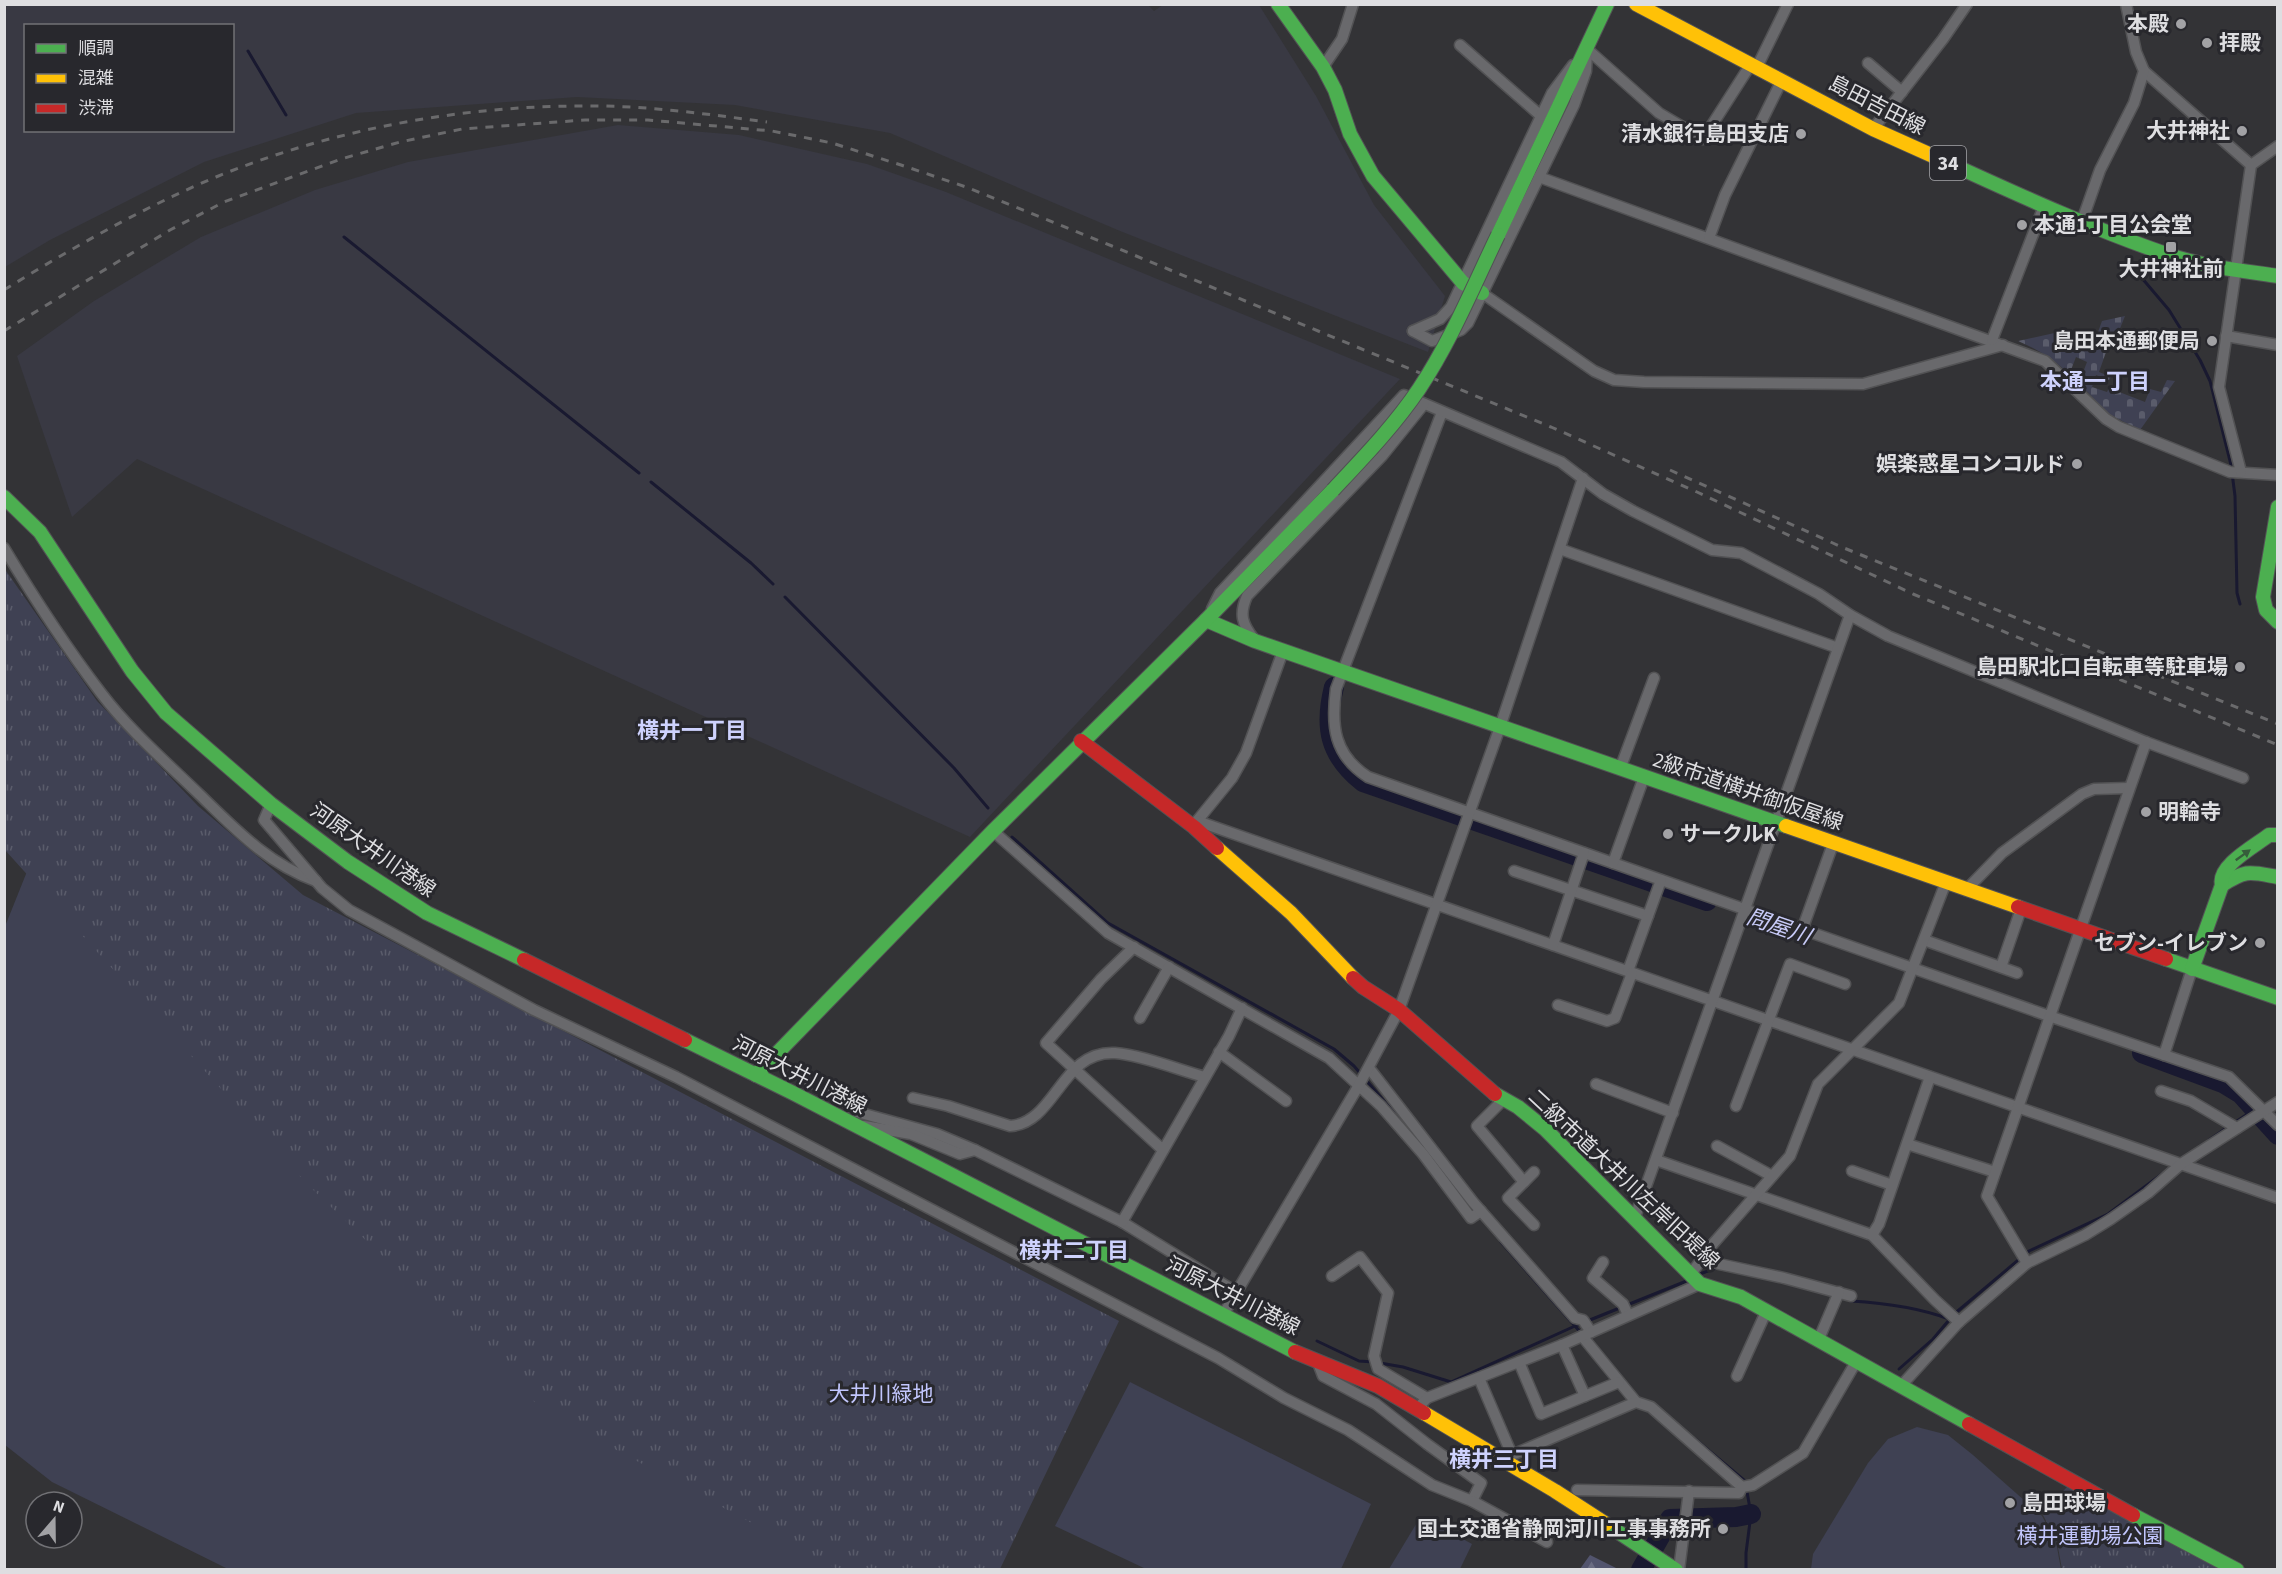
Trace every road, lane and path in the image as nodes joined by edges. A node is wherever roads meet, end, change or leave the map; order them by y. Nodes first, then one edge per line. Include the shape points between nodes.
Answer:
1 (1278, 4) edge
2 (1353, 4) edge
3 (1607, 4) edge
4 (1636, 4) edge
5 (1788, 4) edge
6 (1967, 4) edge
7 (2126, 4) edge
8 (1460, 45) dead end
9 (1587, 49) junction
10 (1868, 63) dead end
11 (1754, 65) junction
12 (1323, 67) junction
13 (2144, 71) junction
14 (1782, 80) junction
15 (1902, 92) junction
16 (1541, 116) junction
17 (1873, 129) junction
18 (2277, 146) edge
19 (2251, 165) junction
20 (1539, 177) junction
21 (2044, 206) junction
22 (2082, 221) junction
23 (1708, 238) junction
24 (2235, 270) junction
25 (2277, 276) edge
26 (1463, 283) junction
27 (1482, 294) junction
28 (2226, 336) junction
29 (1992, 340) junction
30 (2003, 344) junction
31 (2277, 345) edge
32 (1424, 404) junction
33 (1442, 412) junction
34 (2241, 472) junction
35 (2277, 475) edge
36 (1583, 478) junction
37 (4, 497) edge
38 (2277, 507) edge
39 (4, 548) edge
40 (1560, 549) junction
41 (1850, 615) junction
42 (1206, 620) junction
43 (2276, 621) edge
44 (1255, 641) junction
45 (1838, 648) junction
46 (1283, 651) junction
47 (1342, 672) junction
48 (1654, 678) dead end
49 (1500, 727) junction
50 (1081, 741) junction
51 (2146, 742) junction
52 (1620, 769) junction
53 (1644, 777) junction
54 (2243, 778) dead end
55 (2128, 788) junction
56 (272, 804) junction
57 (1469, 812) junction
58 (1195, 824) junction
59 (1775, 824) junction
60 (993, 831) junction
61 (2277, 835) edge
62 (1833, 843) junction
63 (1584, 853) junction
64 (1613, 863) junction
65 (1514, 871) dead end
66 (2277, 876) edge
67 (1661, 880) junction
68 (316, 882) junction
69 (1946, 882) junction
70 (2222, 885) junction
71 (1572, 890) junction
72 (1966, 890) junction
73 (1436, 904) junction
74 (2021, 909) junction
75 (1746, 910) junction
76 (1648, 916) junction
77 (1802, 930) junction
78 (2079, 930) junction
79 (1924, 940) junction
80 (1553, 945) junction
81 (1134, 948) junction
82 (1169, 967) junction
83 (2001, 967) junction
84 (1913, 969) junction
85 (2192, 969) junction
86 (1630, 972) junction
87 (2017, 973) dead end
88 (1845, 984) dead end
89 (2277, 998) edge
90 (1713, 1001) junction
91 (1558, 1005) dead end
92 (1242, 1008) junction
93 (1399, 1010) junction
94 (2049, 1016) junction
95 (1140, 1018) dead end
96 (1769, 1020) junction
97 (1853, 1050) junction
98 (1219, 1052) junction
99 (2164, 1055) junction
100 (1074, 1069) junction
101 (1368, 1070) junction
102 (756, 1075) junction
103 (1205, 1077) junction
104 (1930, 1077) junction
105 (810, 1082) dead end
106 (1596, 1084) dead end
107 (1359, 1085) junction
108 (2161, 1091) dead end
109 (913, 1098) dead end
110 (1504, 1099) junction
111 (1286, 1101) dead end
112 (2277, 1102) edge
113 (1736, 1106) dead end
114 (2017, 1108) junction
115 (2264, 1110) junction
116 (1673, 1113) junction
117 (851, 1124) junction
118 (2277, 1125) edge
119 (1414, 1126) junction
120 (2237, 1128) junction
121 (1405, 1133) junction
122 (1907, 1144) junction
123 (1717, 1146) dead end
124 (975, 1150) junction
125 (1163, 1150) junction
126 (1656, 1160) junction
127 (2181, 1164) junction
128 (1852, 1171) dead end
129 (1534, 1172) dead end
130 (1995, 1172) junction
131 (1772, 1176) junction
132 (1524, 1182) junction
133 (1892, 1185) junction
134 (1755, 1195) junction
135 (2277, 1198) edge
136 (1481, 1211) junction
137 (1635, 1217) junction
138 (1122, 1221) junction
139 (1534, 1225) dead end
140 (1872, 1235) junction
141 (1703, 1258) junction
142 (1603, 1262) dead end
143 (2027, 1263) junction
144 (1332, 1276) dead end
145 (1696, 1279) junction
146 (1236, 1292) junction
147 (1839, 1293) junction
148 (1851, 1296) dead end
149 (1766, 1312) junction
150 (1223, 1315) junction
151 (1629, 1315) junction
152 (1959, 1322) junction
153 (1587, 1334) junction
154 (1818, 1341) junction
155 (1562, 1345) junction
156 (1519, 1362) junction
157 (1856, 1362) junction
158 (1318, 1363) junction
159 (1737, 1376) dead end
160 (1479, 1377) junction
161 (1619, 1382) junction
162 (1900, 1387) junction
163 (1585, 1396) junction
164 (1427, 1398) junction
165 (1636, 1402) junction
166 (1417, 1409) junction
167 (1742, 1487) junction
168 (1577, 1490) dead end
169 (1689, 1491) junction
170 (1472, 1501) junction
171 (1546, 1542) dead end
172 (1678, 1569) edge
173 (2237, 1569) edge

1 - 12 street
2 - 12 street via 1342,39
3 - 9 street
4 - 11 street, 島田吉田線 / 34
5 - 11 street
6 - 15 street
7 - 13 street
8 - 16 street
9 - 11 street via 1659,113 1703,140
9 - 16 street via 1552,93
9 - 20 street via 1586,71 1574,105
9 - 42 street, bridge via 1446,345 1419,389 1389,429 1333,490
10 - 15 street
11 - 14 street, 島田吉田線 / 34
12 - 26 street via 1350,134 1373,176
13 - 19 street
13 - 22 street
14 - 17 street, 島田吉田線 / 34
14 - 23 street
15 - 17 street
16 - 26 street
17 - 21 street, 島田吉田線 / 34
18 - 19 street
19 - 24 street
20 - 23 street
20 - 27 street
21 - 22 street, 島田吉田線 / 34
21 - 29 street
22 - 24 street, 島田吉田線 / 34 via 2176,257
23 - 29 street
24 - 25 street, 島田吉田線 / 34
24 - 28 street
26 - 27 street
26 - 27 street via 1440,319 1413,331 1432,341 1461,330
27 - 30 street via 1594,371 1614,380 1863,384
28 - 31 street
28 - 34 street via 2218,387
29 - 30 street
30 - 34 street via 2045,361 2106,420 2119,427 2230,472
32 - 33 street
32 - 42 street via 1404,395 1220,593
32 - 44 street via 1382,456 1248,596 1241,616
33 - 36 street via 1562,462
33 - 47 street
34 - 35 street
36 - 40 street
36 - 41 street via 1633,511 1712,550 1741,553
37 - 56 street, 河原大井川港線 via 40,532 132,672 166,713
38 - 43 street via 2263,597 2266,610
39 - 68 street via 102,694 138,734 251,845 293,873
40 - 45 street
40 - 49 street
41 - 45 street
41 - 51 street via 1888,636
42 - 44 street, 2級市道横井御仮屋線
42 - 50 street
44 - 46 street, 2級市道横井御仮屋線
45 - 59 street
46 - 47 street, 2級市道横井御仮屋線
46 - 58 street via 1246,753 1232,778
47 - 49 street, 2級市道横井御仮屋線
47 - 57 street via 1333,714 1346,759 1368,777
48 - 52 street
49 - 52 street, 2級市道横井御仮屋線
49 - 57 street
50 - 58 street, 二級市道大井川左岸旧堤線
50 - 60 street
51 - 54 street
51 - 55 street
52 - 53 street, 2級市道横井御仮屋線
53 - 59 street, 2級市道横井御仮屋線
53 - 64 street
55 - 72 street via 2094,789 2082,794 2002,853
55 - 78 street
56 - 68 street via 264,820
56 - 102 street, 河原大井川港線 via 348,862 427,913
57 - 63 street
57 - 73 street
58 - 73 street
58 - 93 street, 二級市道大井川左岸旧堤線 via 1363,987
59 - 62 street, 2級市道横井御仮屋線
59 - 75 street
60 - 81 street via 1108,933
60 - 102 street
70 -> 61 street via 2224,869 2269,835
62 - 69 street, 2級市道横井御仮屋線
62 - 77 street
63 - 64 street
63 - 71 street
64 - 67 street
65 - 71 street
66 - 70 street via 2240,873
67 - 75 street
67 - 76 street
68 - 170 street via 349,910 453,967 676,1077 1218,1358 1284,1398 1348,1430 1432,1485
69 - 72 street, 2級市道横井御仮屋線
69 - 79 street
70 - 85 street
71 - 76 street
71 - 80 street
72 - 74 street, 2級市道横井御仮屋線
73 - 80 street
73 - 93 street
74 - 78 street, 2級市道横井御仮屋線
74 - 83 street
75 - 77 street
75 - 90 street
76 - 86 street
77 - 84 street
78 - 85 street, 2級市道横井御仮屋線
78 - 94 street
79 - 83 street
79 - 84 street
80 - 86 street
81 - 82 street
81 - 100 street via 1046,1043
82 - 92 street
82 - 95 street
83 - 87 street
84 - 94 street
84 - 97 street via 1899,1003
85 - 89 street, 2級市道横井御仮屋線
85 - 99 street
86 - 90 street
86 - 91 street via 1615,1018 1607,1021
88 - 96 street via 1790,964
90 - 96 street
90 - 116 street
92 - 98 street
92 - 107 street via 1329,1058
93 - 101 street
93 - 110 street, 二級市道大井川左岸旧堤線
94 - 99 street
94 - 114 street
96 - 97 street
96 - 113 street
97 - 104 street
97 - 131 street via 1818,1084 1790,1156
98 - 103 street
98 - 111 street
99 - 115 street via 2229,1077
100 - 103 street via 1099,1054 1116,1053
100 - 109 street via 1038,1113 1020,1125 1010,1126
100 - 125 street
101 - 107 street
101 - 119 street
102 - 117 street, 河原大井川港線
103 - 125 street
104 - 114 street
104 - 122 street
105 - 124 street via 843,1095 857,1112 937,1134
106 - 116 street
107 - 121 street
107 - 146 street
108 - 120 street via 2191,1101
110 - 132 street via 1477,1126
110 - 137 street, 二級市道大井川左岸旧堤線 via 1545,1129
112 - 115 street
114 - 127 street
114 - 130 street
115 - 118 street
115 - 120 street
116 - 126 street
117 - 124 street via 911,1134 960,1154
117 - 150 street, 河原大井川港線
119 - 121 street
119 - 136 street
120 - 127 street
121 - 136 street via 1471,1218
122 - 130 street
122 - 133 street
123 - 131 street
124 - 138 street
125 - 138 street
126 - 134 street
126 - 137 street
127 - 135 street
127 - 143 street via 2111,1219
128 - 133 street
129 - 132 street
130 - 143 street via 1987,1196
131 - 134 street
132 - 139 street via 1508,1198
133 - 140 street
134 - 140 street
134 - 141 street
136 - 153 street via 1575,1318 1583,1320
137 - 145 street, 二級市道大井川左岸旧堤線
138 - 146 street
140 - 152 street
141 - 145 street
141 - 147 street
142 - 151 street via 1593,1278 1623,1304
143 - 152 street
144 - 164 street via 1360,1257 1388,1293 1374,1356 1378,1369
145 - 149 street, 二級市道大井川左岸旧堤線
145 - 151 street
146 - 150 street
147 - 148 street
147 - 154 street
149 - 154 street, 二級市道大井川左岸旧堤線
149 - 159 street
150 - 158 street, 河原大井川港線
151 - 153 street
152 - 162 street
153 - 155 street
153 - 161 street
154 - 157 street, 二級市道大井川左岸旧堤線
155 - 156 street
155 - 163 street
156 - 160 street
156 - 163 street via 1541,1414
157 - 162 street, 二級市道大井川左岸旧堤線
157 - 167 street via 1803,1453 1753,1485
158 - 166 street, 河原大井川港線 via 1366,1380
158 - 170 street via 1323,1376 1376,1404 1481,1483
160 - 164 street
160 - 165 street via 1512,1455
161 - 163 street
161 - 165 street
162 - 173 street, 二級市道大井川左岸旧堤線
164 - 166 street
165 - 167 street via 1651,1407
166 - 172 street, 河原大井川港線
167 - 169 street via 1739,1493
168 - 169 street
169 - 172 street
170 - 171 street

